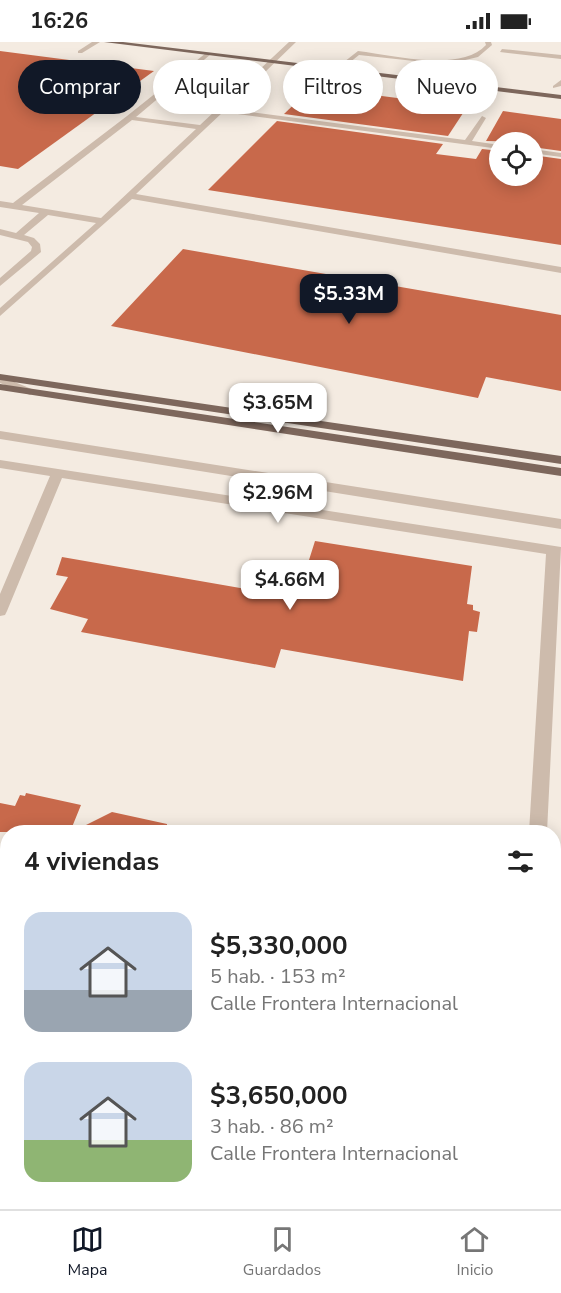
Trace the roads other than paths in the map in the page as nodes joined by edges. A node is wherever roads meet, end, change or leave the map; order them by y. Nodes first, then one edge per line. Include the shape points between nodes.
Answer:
1 (97, 42) edge
2 (107, 42) edge
3 (293, 42) edge
4 (488, 42) edge
5 (380, 48) dead end
6 (561, 51) edge
7 (80, 52) dead end
8 (269, 52) dead end
9 (208, 54) junction
10 (280, 54) junction
11 (291, 55) dead end
12 (561, 57) edge
13 (414, 59) junction
14 (349, 60) edge
15 (422, 60) edge
16 (457, 60) edge
17 (272, 62) junction
18 (395, 77) edge
19 (543, 85) dead end
20 (559, 85) edge
21 (498, 89) edge
22 (561, 97) edge
23 (218, 114) edge
24 (253, 114) edge
25 (129, 118) junction
26 (482, 118) dead end
27 (202, 128) junction
28 (468, 142) junction
29 (489, 145) edge
30 (543, 153) edge
31 (561, 155) edge
32 (130, 196) junction
33 (0, 204) edge
34 (15, 206) junction
35 (47, 212) junction
36 (103, 221) junction
37 (0, 232) edge
38 (18, 236) junction
39 (561, 270) edge
40 (0, 283) edge
41 (0, 313) edge
42 (0, 378) edge
43 (0, 387) edge
44 (30, 393) junction
45 (0, 435) edge
46 (561, 460) edge
47 (0, 464) edge
48 (561, 472) edge
49 (57, 474) junction
50 (561, 524) edge
51 (557, 552) edge
52 (0, 611) edge
53 (538, 825) edge

1 - 7 street
2 - 9 main road
3 - 10 street
4 - 16 street via 482,53
5 - 13 street via 420,53
6 - 12 street via 503,48
8 - 10 main road
9 - 17 main road
9 - 25 street
10 - 11 main road
10 - 17 street
13 - 14 street via 361,50
13 - 15 street
17 - 18 main road
19 - 20 main road
21 - 22 main road
23 - 27 street
24 - 28 street
25 - 27 street
25 - 34 street
26 - 28 street
27 - 32 street
28 - 29 street
30 - 31 street
32 - 36 street
32 - 39 street
33 - 34 street
34 - 35 street
35 - 36 street
35 - 38 street
36 - 41 street
37 - 38 street
38 - 40 street via 31,240 37,246 36,252
42 - 44 street
42 - 46 main road
43 - 44 main road
44 - 48 main road
45 - 50 street
47 - 49 street
49 - 51 street
49 - 52 street
51 - 53 street

